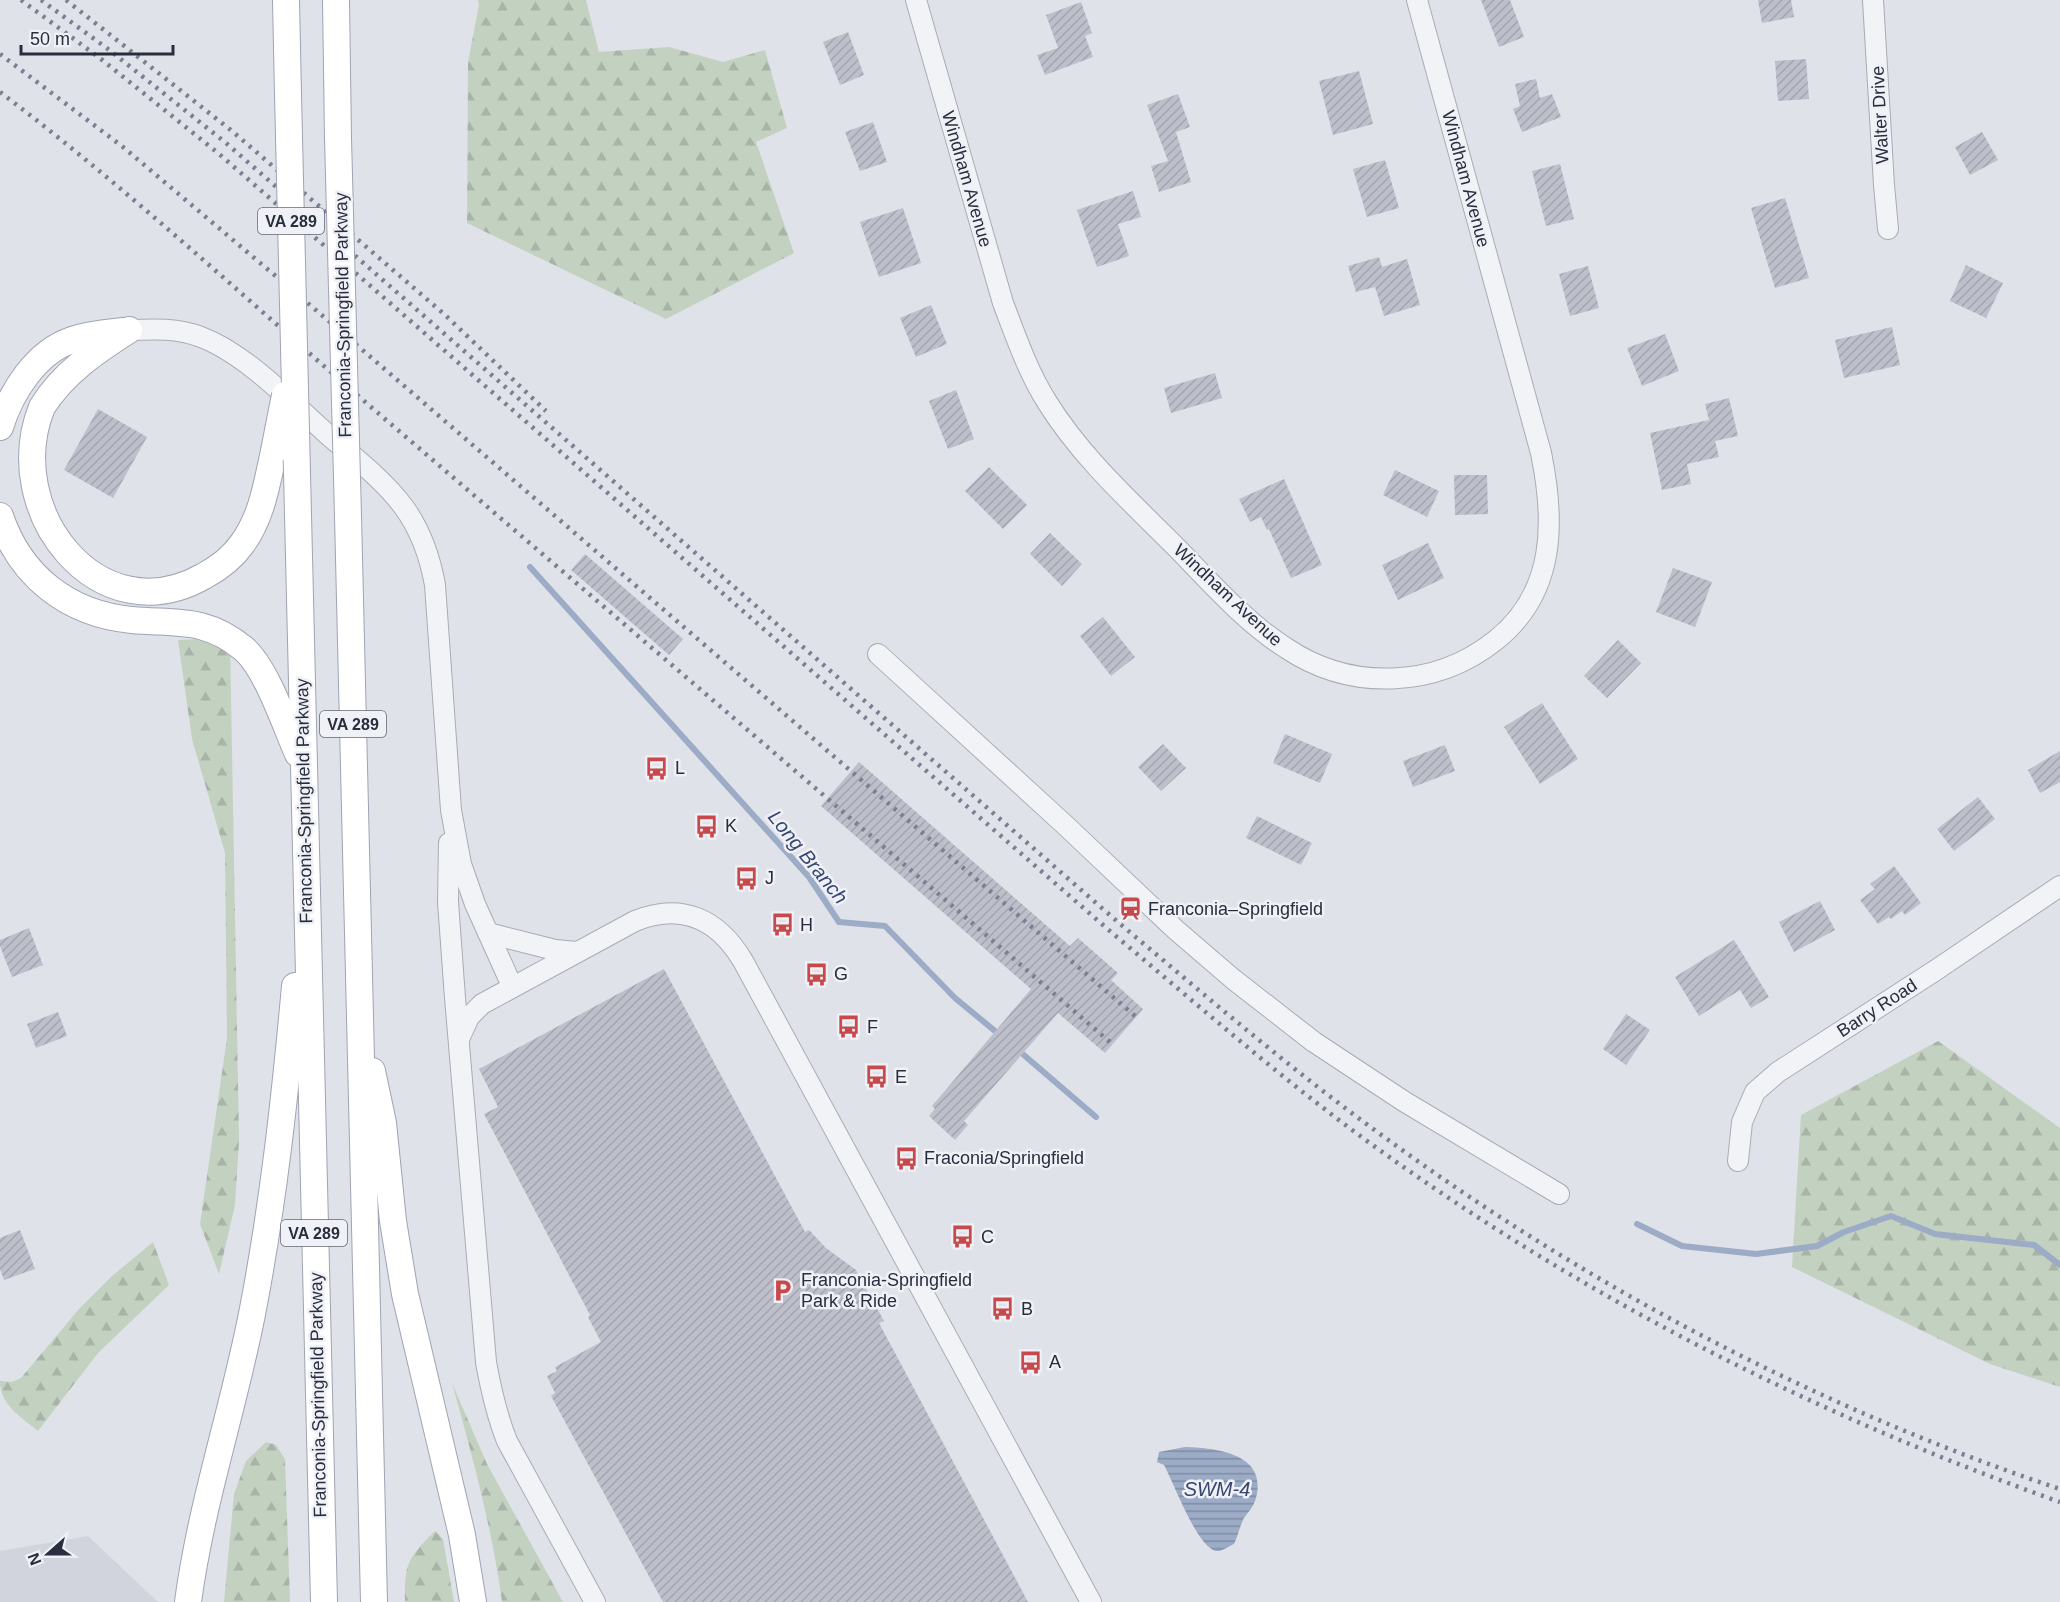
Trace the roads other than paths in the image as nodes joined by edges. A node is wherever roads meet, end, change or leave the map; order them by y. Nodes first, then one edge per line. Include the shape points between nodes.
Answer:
1 (286, 0) edge
2 (336, 0) edge
3 (916, 0) edge
4 (1416, 0) edge
5 (1873, 0) edge
6 (1888, 229) dead end
7 (129, 330) junction
8 (294, 348) junction
9 (0, 427) edge
10 (0, 516) edge
11 (878, 654) dead end
12 (303, 767) junction
13 (451, 810) junction
14 (306, 864) junction
15 (2060, 886) edge
16 (488, 933) junction
17 (576, 952) junction
18 (512, 987) junction
19 (359, 1006) junction
20 (459, 1039) junction
21 (1738, 1161) dead end
22 (1558, 1194) dead end
23 (188, 1602) edge
24 (324, 1602) edge
25 (374, 1602) edge
26 (473, 1602) edge
27 (595, 1602) edge
28 (1091, 1602) edge

1 - 8 main road, Franconia-Springfield Parkway / VA 289, bridge
2 - 19 main road, Franconia-Springfield Parkway / VA 289, bridge
3 - 4 street, Windham Avenue via 1003,303 1035,381 1060,422 1199,571 1284,648 1336,672 1386,680 1457,665 1502,635 1525,608 1540,578 1550,520 1541,453
5 - 6 street, Walter Drive
7 - 8 main road, bridge via 90,356 60,383 40,409 28,442 25,476 32,512 50,544 92,579 126,591 162,592 192,583 223,565 243,543 260,511
7 - 9 main road via 73,339 45,356 12,398
7 - 13 street via 183,332 226,349 373,475 402,505 424,544 434,578
8 - 12 main road, Franconia-Springfield Parkway / VA 289, bridge
10 - 12 main road via 20,557 43,583 70,603 117,618 210,627 244,650 269,687
11 - 22 street via 1233,979 1314,1042
12 - 14 main road, Franconia-Springfield Parkway / VA 289
13 - 16 street via 466,882
13 - 20 street via 447,886
14 - 23 main road via 269,1216 252,1316 199,1534
14 - 24 main road, Franconia-Springfield Parkway / VA 289
15 - 21 street, Barry Road via 1770,1078 1755,1092 1742,1122
16 - 17 street
16 - 18 street
17 - 18 street
17 - 28 street via 656,914 696,917 727,937
18 - 20 street via 474,1010
19 - 25 main road, Franconia-Springfield Parkway / VA 289
19 - 26 main road via 383,1123 405,1294 462,1535
20 - 27 street via 486,1362 495,1408 516,1458

